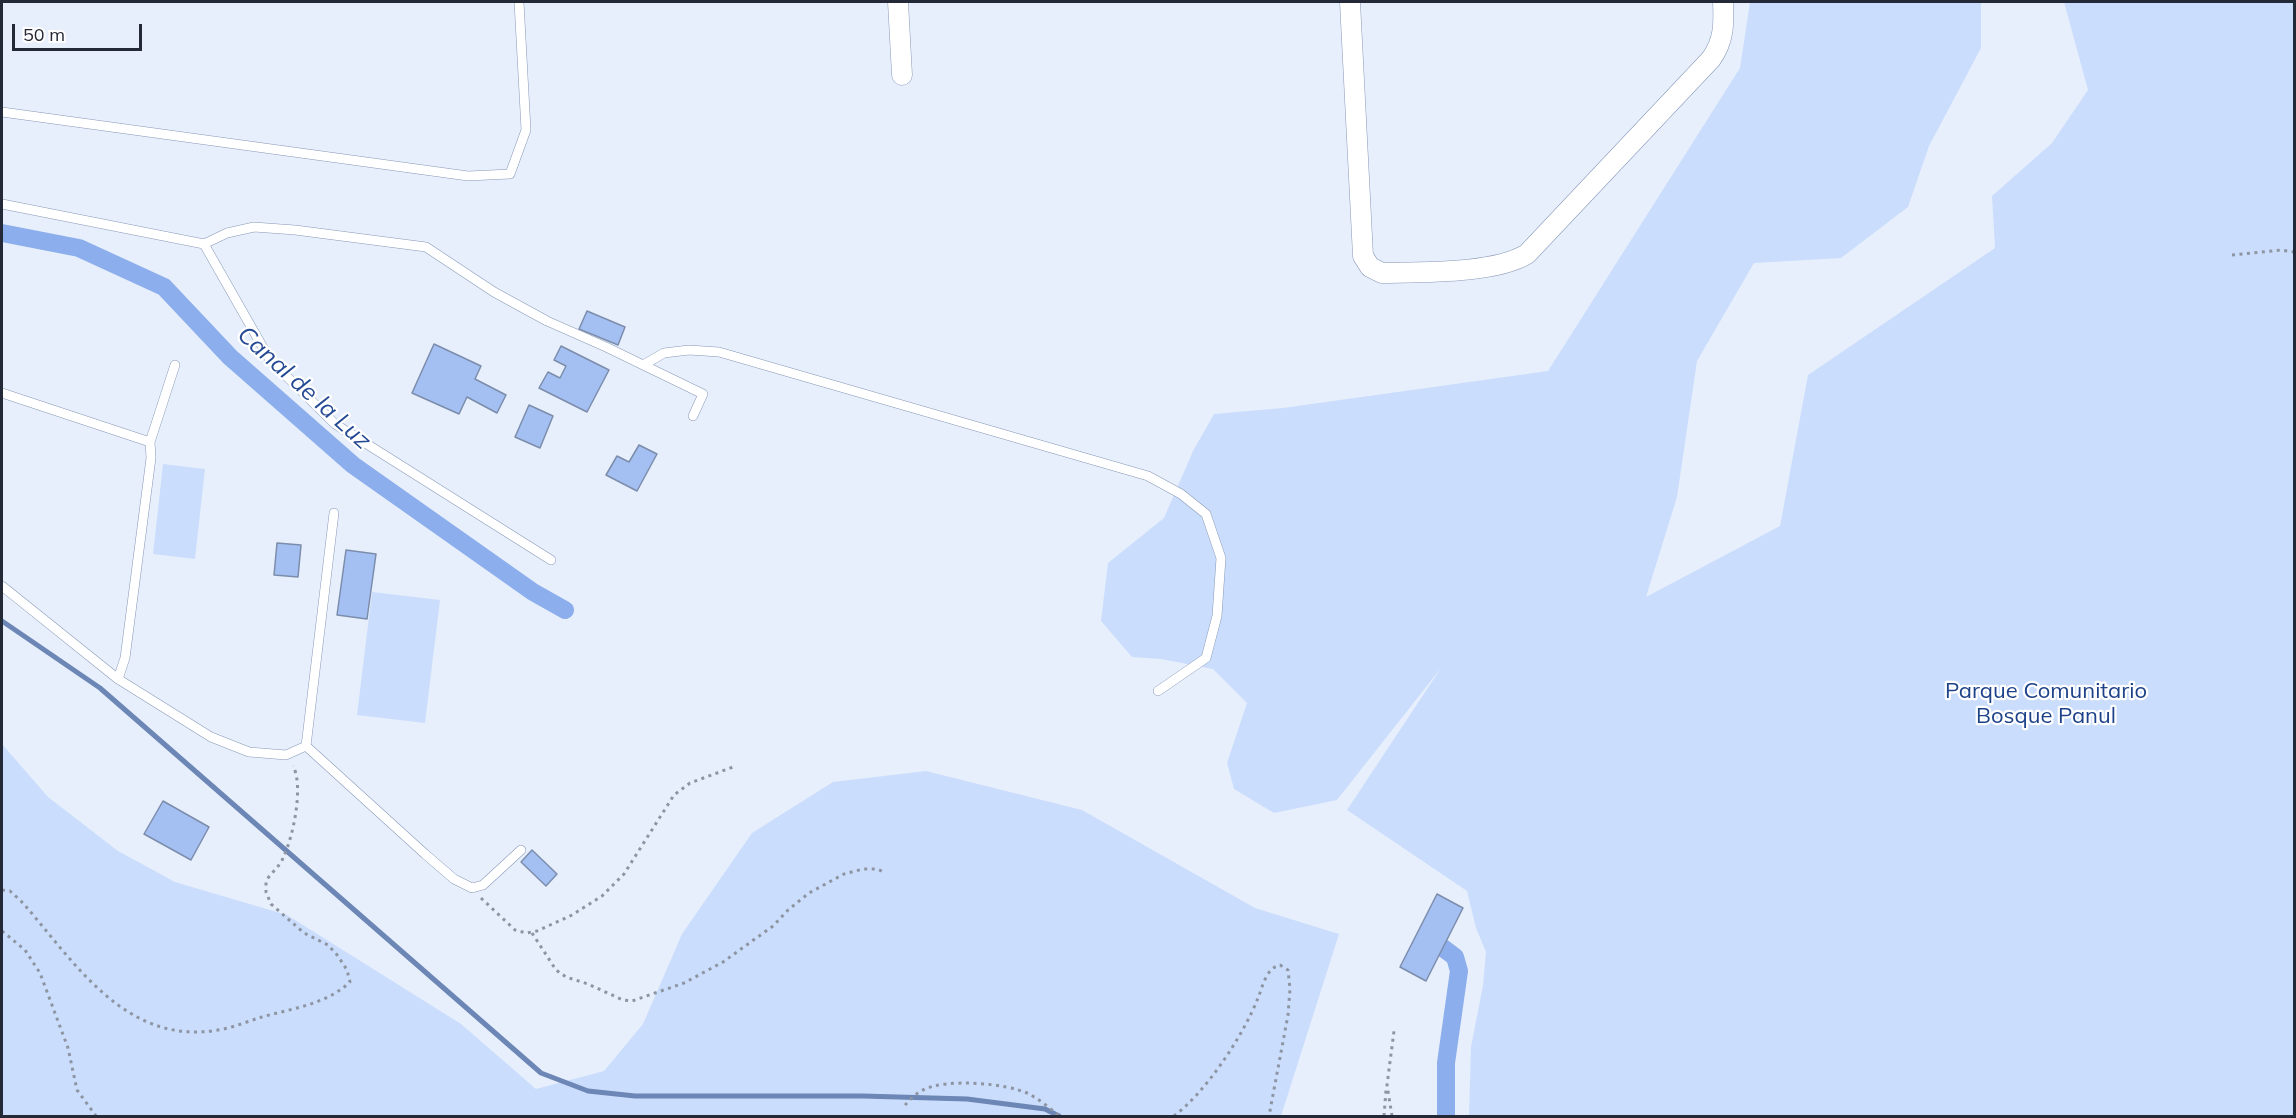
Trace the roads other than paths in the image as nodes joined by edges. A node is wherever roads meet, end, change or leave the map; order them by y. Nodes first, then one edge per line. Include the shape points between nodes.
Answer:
1 (519, 2) edge
2 (898, 2) edge
3 (1350, 2) edge
4 (1723, 2) edge
5 (902, 75) dead end
6 (2, 112) edge
7 (2, 204) edge
8 (204, 244) junction
9 (643, 364) junction
10 (175, 365) dead end
11 (2, 393) edge
12 (693, 416) dead end
13 (150, 442) junction
14 (334, 513) dead end
15 (551, 561) dead end
16 (2, 586) edge
17 (118, 679) junction
18 (1158, 691) dead end
19 (306, 746) junction
20 (521, 849) dead end

1 - 6 lane via 526,130 510,174 468,176
2 - 5 street
3 - 4 street via 1364,256 1370,267 1382,273 1491,267 1527,254 1711,59 1721,43
7 - 8 lane
8 - 9 lane via 227,233 254,227 426,248 547,321
8 - 15 lane via 270,360 335,424
9 - 12 lane via 703,394
9 - 18 lane via 664,353 718,352 1148,476 1180,494 1206,514 1221,558 1217,616 1206,658
10 - 13 lane
11 - 13 lane
13 - 17 lane via 125,658
14 - 19 lane
16 - 17 lane
17 - 19 lane via 211,737 249,752 286,755
19 - 20 lane via 454,879 472,888 483,885

